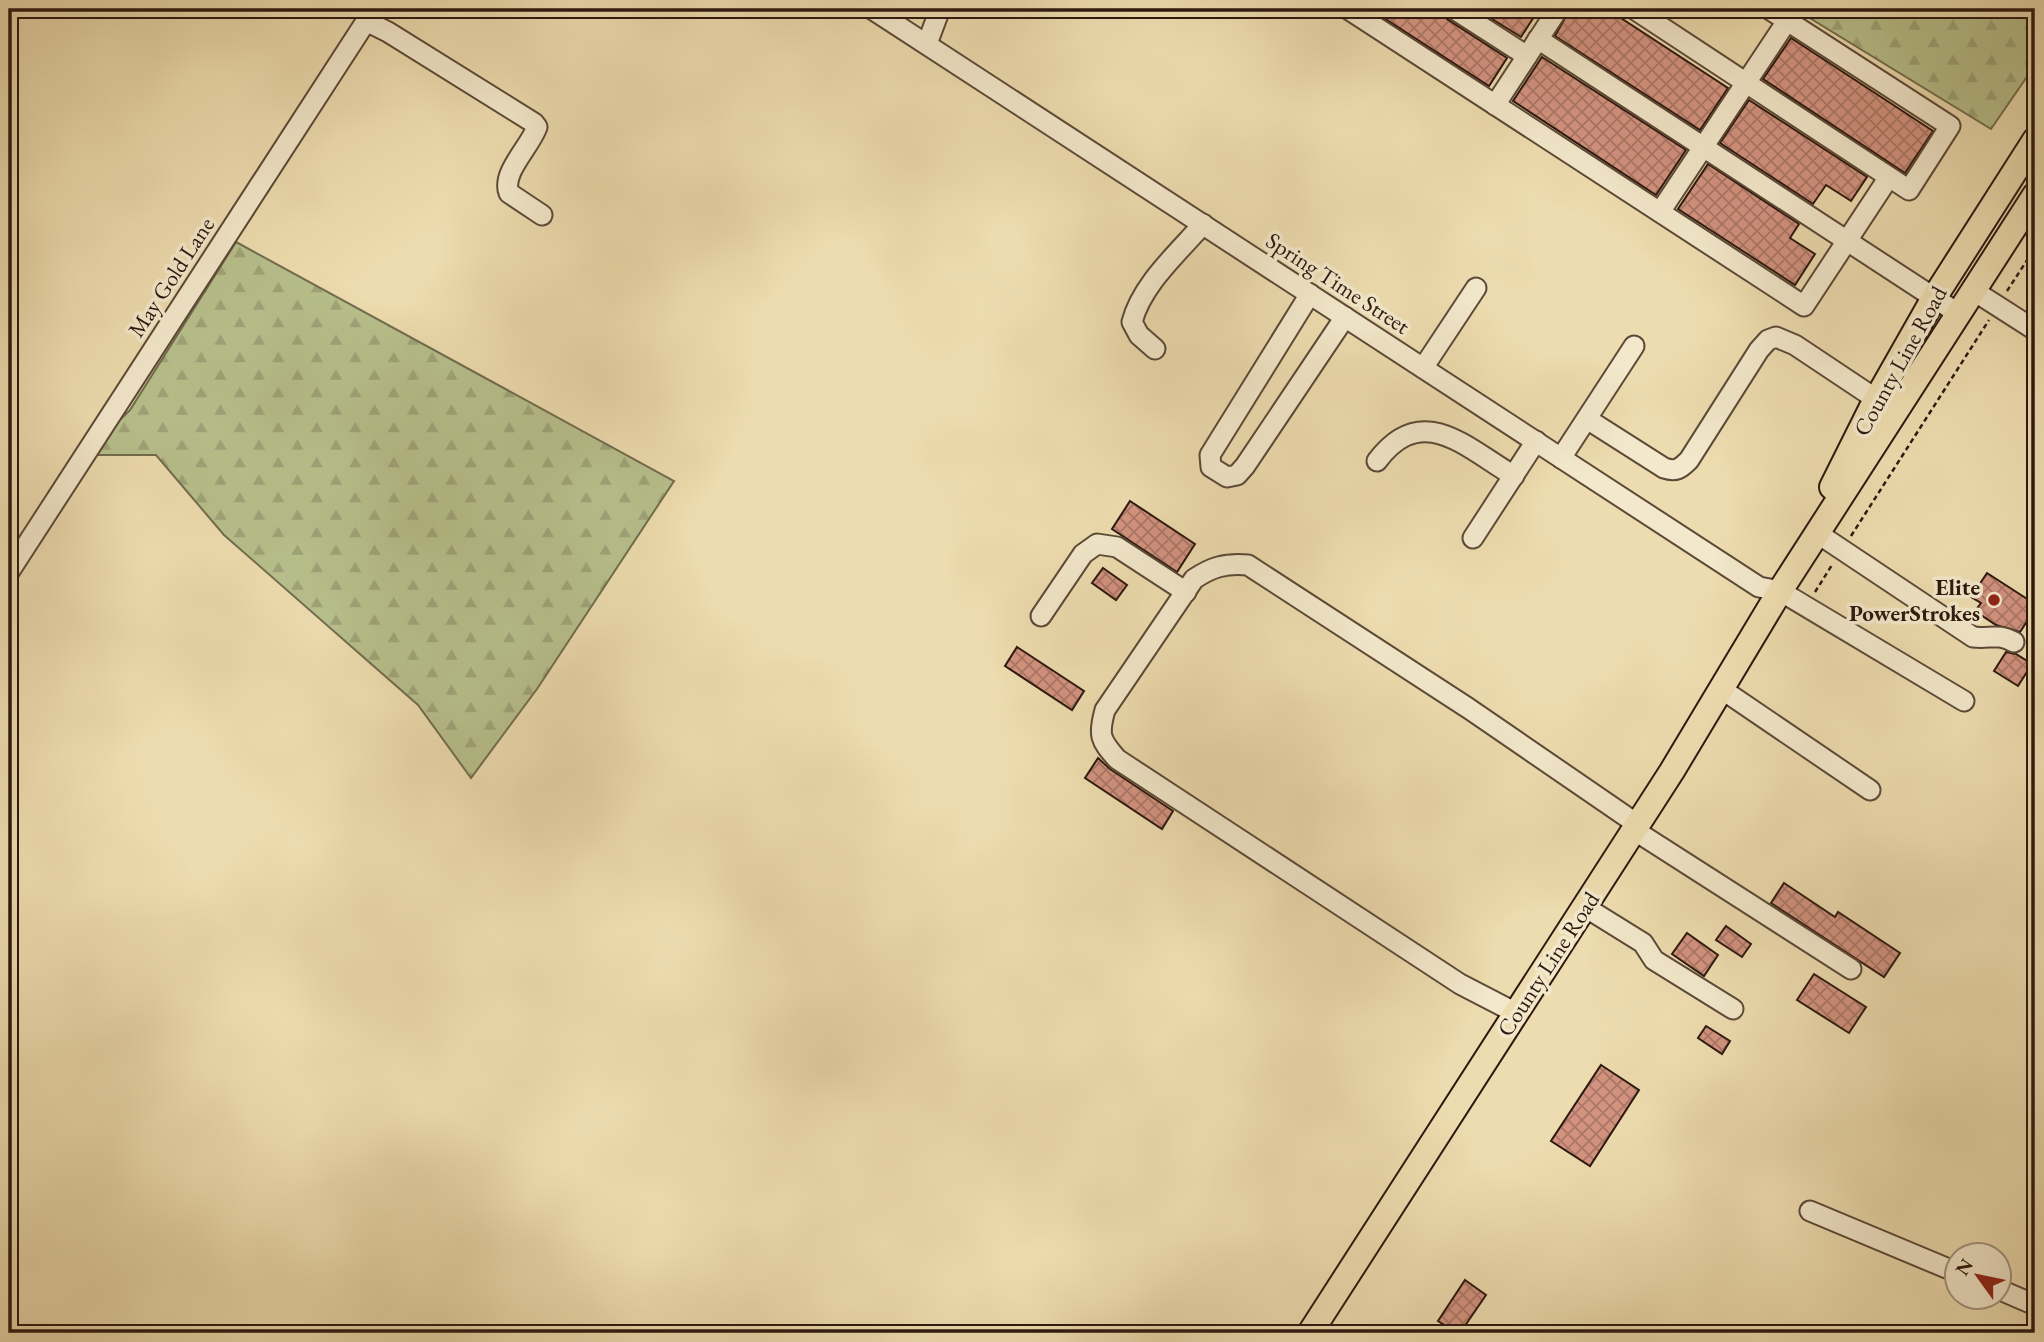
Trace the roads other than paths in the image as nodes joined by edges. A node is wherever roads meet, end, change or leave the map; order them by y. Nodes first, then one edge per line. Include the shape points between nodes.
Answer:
1 (872, 9) edge
2 (940, 9) edge
3 (1348, 9) edge
4 (1454, 9) edge
5 (1558, 9) edge
6 (1634, 9) edge
7 (1769, 9) edge
8 (370, 15) edge
9 (1787, 21) junction
10 (927, 44) junction
11 (1533, 47) junction
12 (1746, 83) junction
13 (1496, 105) junction
14 (2035, 140) edge
15 (1704, 147) junction
16 (1889, 177) junction
17 (2035, 195) edge
18 (1660, 212) junction
19 (542, 215) dead end
20 (1203, 224) junction
21 (1847, 241) junction
22 (1476, 288) dead end
23 (1974, 291) junction
24 (1310, 294) junction
25 (1934, 298) junction
26 (1959, 314) junction
27 (1345, 317) junction
28 (2035, 330) edge
29 (1634, 346) dead end
30 (1155, 349) dead end
31 (1423, 368) junction
32 (1876, 399) junction
33 (1587, 419) junction
34 (1536, 441) junction
35 (1561, 458) junction
36 (1377, 461) dead end
37 (1514, 475) junction
38 (1818, 533) junction
39 (1473, 538) dead end
40 (9, 572) edge
41 (1780, 591) junction
42 (1186, 592) junction
43 (1041, 616) dead end
44 (2014, 642) dead end
45 (1720, 688) junction
46 (1964, 701) dead end
47 (1870, 790) dead end
48 (1636, 827) junction
49 (1585, 906) junction
50 (1851, 969) dead end
51 (1733, 1009) dead end
52 (1516, 1013) junction
53 (1810, 1211) dead end
54 (1942, 1266) edge
55 (2012, 1296) edge
56 (2035, 1305) edge
57 (1310, 1333) edge

1 - 10 street, Spring Time Street
2 - 10 street
3 - 13 street
4 - 11 street
5 - 11 street
6 - 12 street
7 - 9 street
8 - 19 street via 388,32 534,123 534,136 506,187
8 - 40 street, May Gold Lane
9 - 12 street
9 - 16 street via 1950,127 1909,190
10 - 20 street, Spring Time Street
11 - 13 street
11 - 15 street
12 - 15 street
12 - 16 street
13 - 18 street
14 - 25 main road, County Line Road
15 - 18 street
15 - 21 street
16 - 21 street
17 - 23 main road, County Line Road
18 - 21 street via 1804,306
20 - 24 street, Spring Time Street
20 - 30 street via 1136,307 1132,322
21 - 25 street
22 - 31 street
23 - 26 main road, County Line Road
23 - 28 street
24 - 27 street, Spring Time Street
24 - 27 street via 1215,446 1211,467 1227,477 1245,467
25 - 26 street
25 - 32 main road, County Line Road
26 - 38 main road, County Line Road
27 - 31 street, Spring Time Street
29 - 33 street
31 - 34 street, Spring Time Street
32 - 33 street via 1776,337 1759,350 1681,469 1664,468
32 - 41 main road, County Line Road
33 - 35 street
34 - 35 street, Spring Time Street
34 - 37 street
35 - 41 street, Spring Time Street via 1759,587
36 - 37 street via 1406,434 1426,431 1441,433
37 - 39 street
38 - 41 main road, County Line Road
38 - 44 street via 1973,638 1994,635
41 - 45 main road, County Line Road
41 - 46 street, Spring Time Street
42 - 43 street via 1117,547 1097,544 1083,554
42 - 48 street via 1194,579 1212,567 1248,565 1468,708
42 - 52 street via 1105,710 1099,730 1104,745 1117,759 1460,984
45 - 47 street
45 - 48 main road, County Line Road
48 - 49 main road, County Line Road
48 - 50 street
49 - 51 street via 1643,943 1654,960
49 - 52 main road, County Line Road
52 - 57 main road, County Line Road
53 - 54 street
55 - 56 street

